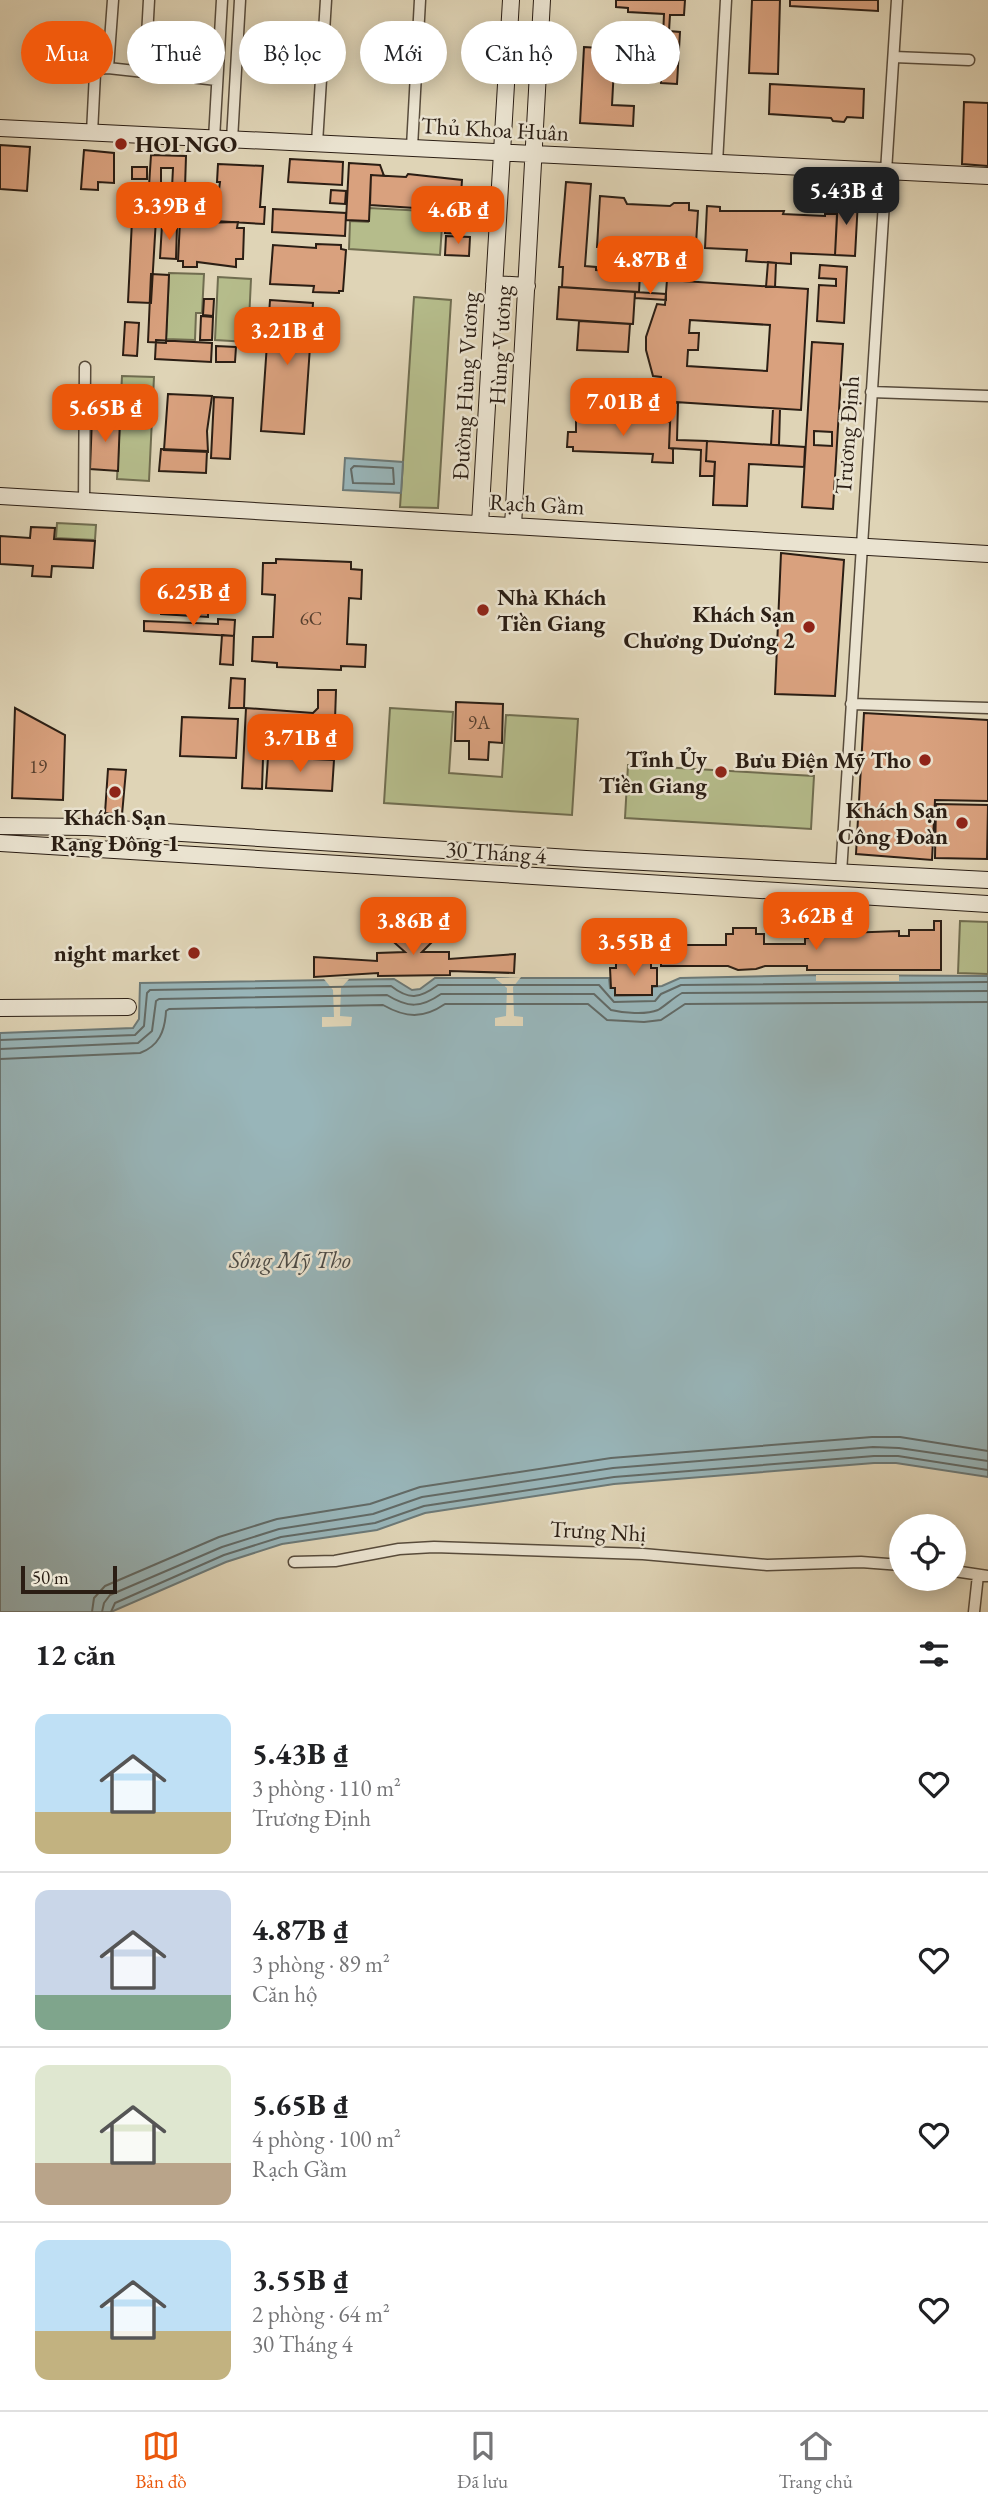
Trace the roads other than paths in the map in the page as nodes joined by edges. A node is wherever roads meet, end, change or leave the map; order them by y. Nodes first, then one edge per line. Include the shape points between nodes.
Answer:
1 (113, 0) edge
2 (149, 0) edge
3 (222, 0) edge
4 (240, 0) edge
5 (326, 0) edge
6 (420, 0) edge
7 (511, 0) edge
8 (542, 0) edge
9 (726, 0) edge
10 (897, 0) edge
11 (111, 21) edge
12 (148, 21) edge
13 (221, 21) edge
14 (894, 57) junction
15 (969, 60) dead end
16 (94, 84) edge
17 (217, 84) edge
18 (0, 128) edge
19 (92, 133) junction
20 (214, 139) junction
21 (232, 139) junction
22 (317, 144) junction
23 (412, 148) junction
24 (501, 153) junction
25 (535, 155) junction
26 (717, 163) junction
27 (886, 172) junction
28 (988, 176) edge
29 (494, 284) junction
30 (527, 286) junction
31 (85, 367) dead end
32 (871, 391) junction
33 (988, 396) edge
34 (0, 496) edge
35 (84, 502) junction
36 (480, 524) junction
37 (513, 526) junction
38 (861, 546) junction
39 (988, 554) edge
40 (851, 704) junction
41 (988, 708) edge
42 (0, 826) edge
43 (87, 827) junction
44 (223, 836) junction
45 (0, 843) edge
46 (85, 848) junction
47 (221, 858) junction
48 (586, 859) junction
49 (841, 873) junction
50 (584, 880) junction
51 (988, 880) edge
52 (841, 896) junction
53 (988, 904) edge
54 (128, 1007) dead end
55 (0, 1008) edge
56 (294, 1562) dead end
57 (889, 1564) edge
58 (983, 1575) edge
59 (974, 1612) edge

1 - 11 street
2 - 12 street
3 - 13 street
4 - 21 street
5 - 22 street
6 - 23 street
7 - 24 main road, Đường Hùng Vương
8 - 25 main road, Hùng Vương
9 - 26 street
10 - 14 street, Trương Định
14 - 15 street
14 - 27 street, Trương Định
16 - 19 street
17 - 20 street
18 - 19 main road, Thủ Khoa Huân
19 - 20 main road, Thủ Khoa Huân
20 - 21 main road, Thủ Khoa Huân
21 - 22 main road, Thủ Khoa Huân
22 - 23 main road, Thủ Khoa Huân
23 - 24 main road, Thủ Khoa Huân
24 - 25 main road, Thủ Khoa Huân
24 - 29 main road, Đường Hùng Vương
25 - 26 main road, Thủ Khoa Huân
25 - 30 main road, Hùng Vương
26 - 27 main road, Thủ Khoa Huân
27 - 28 main road, Thủ Khoa Huân
27 - 32 street, Trương Định
29 - 30 main road
29 - 36 main road, Đường Hùng Vương
30 - 37 main road, Hùng Vương
31 - 35 street
32 - 33 street
32 - 38 street, Trương Định
34 - 35 main road, Rạch Gầm
35 - 36 main road, Rạch Gầm
36 - 37 main road, Rạch Gầm
37 - 38 main road, Rạch Gầm
38 - 39 main road, Rạch Gầm
38 - 40 street, Trương Định
40 - 41 street
40 - 49 street, Trương Định
42 - 43 main road, 30 Tháng 4
43 - 44 main road, 30 Tháng 4
43 - 46 main road
44 - 47 main road
44 - 48 main road, 30 Tháng 4
45 - 46 main road, 30 Tháng 4
46 - 47 main road, 30 Tháng 4
47 - 50 main road, 30 Tháng 4
48 - 49 main road, 30 Tháng 4
48 - 50 main road
49 - 51 main road, 30 Tháng 4
49 - 52 main road
50 - 52 main road, 30 Tháng 4
52 - 53 main road, 30 Tháng 4
54 - 55 main road
56 - 57 street, Trưng Nhị via 446,1547 643,1554 767,1565
58 - 59 street

